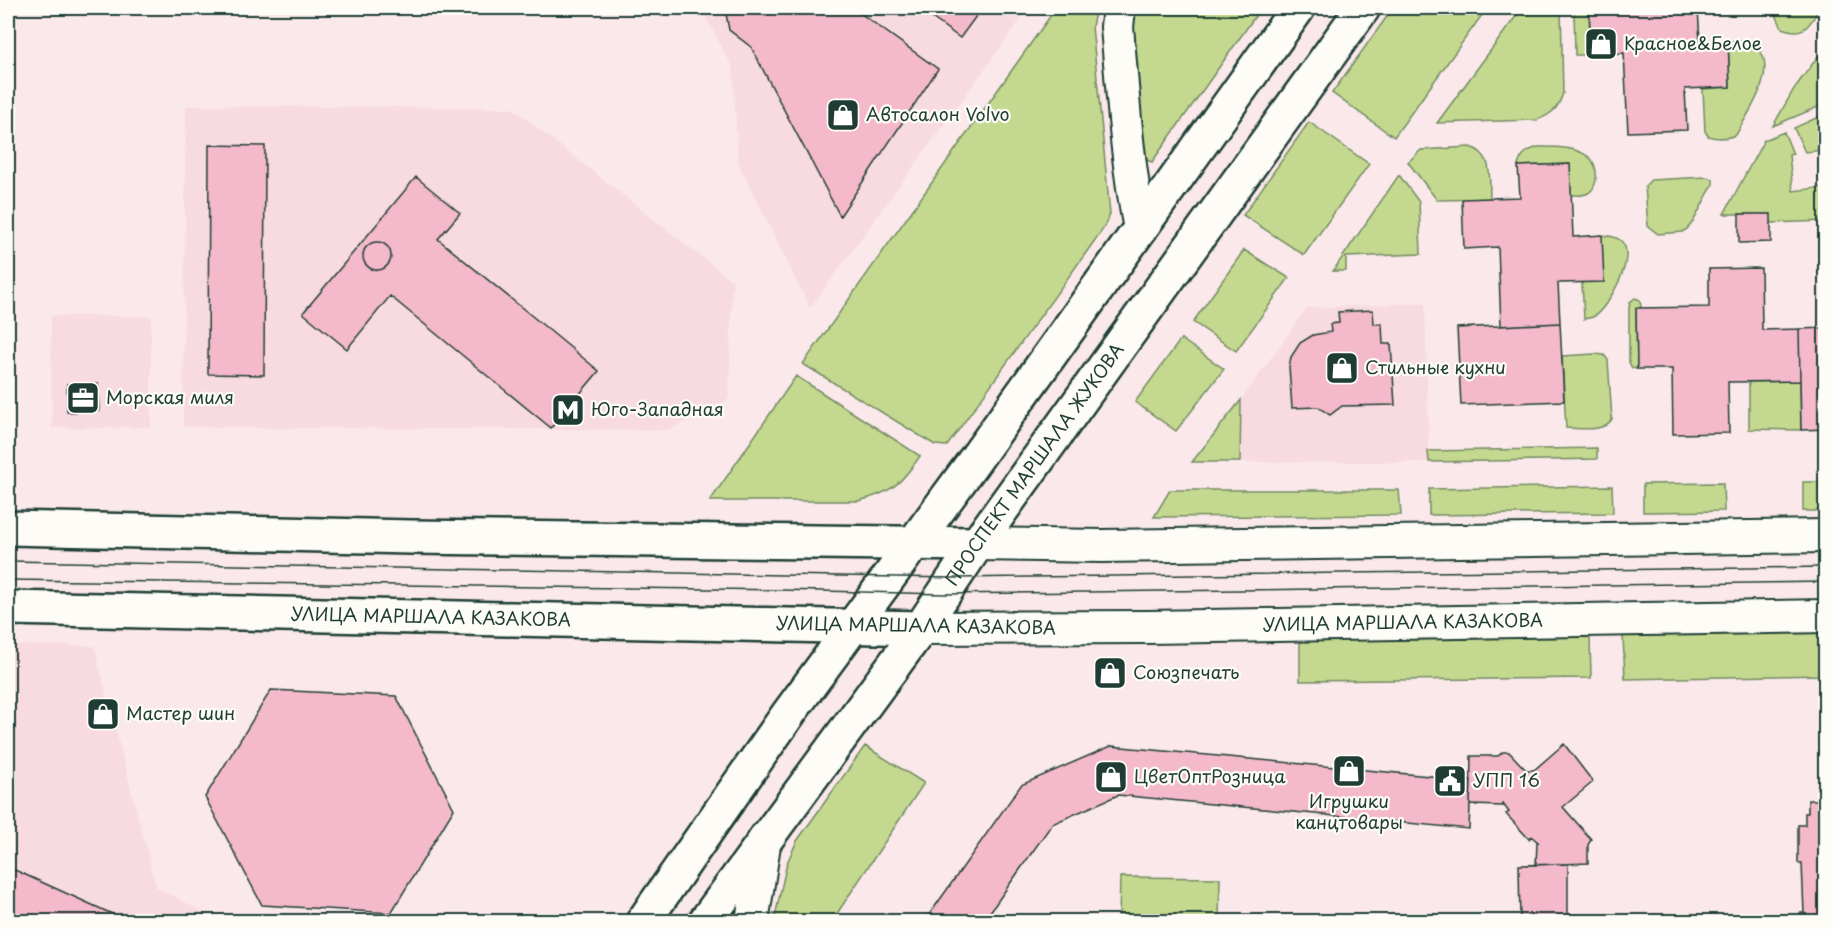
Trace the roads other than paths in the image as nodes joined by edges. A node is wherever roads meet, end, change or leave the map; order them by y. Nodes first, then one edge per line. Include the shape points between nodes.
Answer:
1 (1119, 8) edge
2 (1298, 8) edge
3 (1362, 8) edge
4 (1140, 229) junction
5 (8, 528) edge
6 (1826, 536) edge
7 (915, 543) junction
8 (977, 544) junction
9 (8, 608) edge
10 (1826, 616) edge
11 (854, 626) junction
12 (921, 628) junction
13 (765, 838) junction
14 (643, 921) edge
15 (705, 921) edge
16 (752, 921) edge

1 - 4 street via 1117,27 1128,150
2 - 4 main road
3 - 8 main road, ПРОСПЕКТ МАРШАЛА ЖУКОВА
4 - 7 main road
5 - 7 main road
6 - 8 street via 1102,546
7 - 8 main road
7 - 11 main road
8 - 12 main road, ПРОСПЕКТ МАРШАЛА ЖУКОВА
9 - 11 main road, УЛИЦА МАРШАЛА КАЗАКОВА
10 - 12 street, УЛИЦА МАРШАЛА КАЗАКОВА
11 - 12 main road, УЛИЦА МАРШАЛА КАЗАКОВА
11 - 14 main road
12 - 13 main road, ПРОСПЕКТ МАРШАЛА ЖУКОВА
13 - 15 main road, ПРОСПЕКТ МАРШАЛА ЖУКОВА
13 - 16 street

